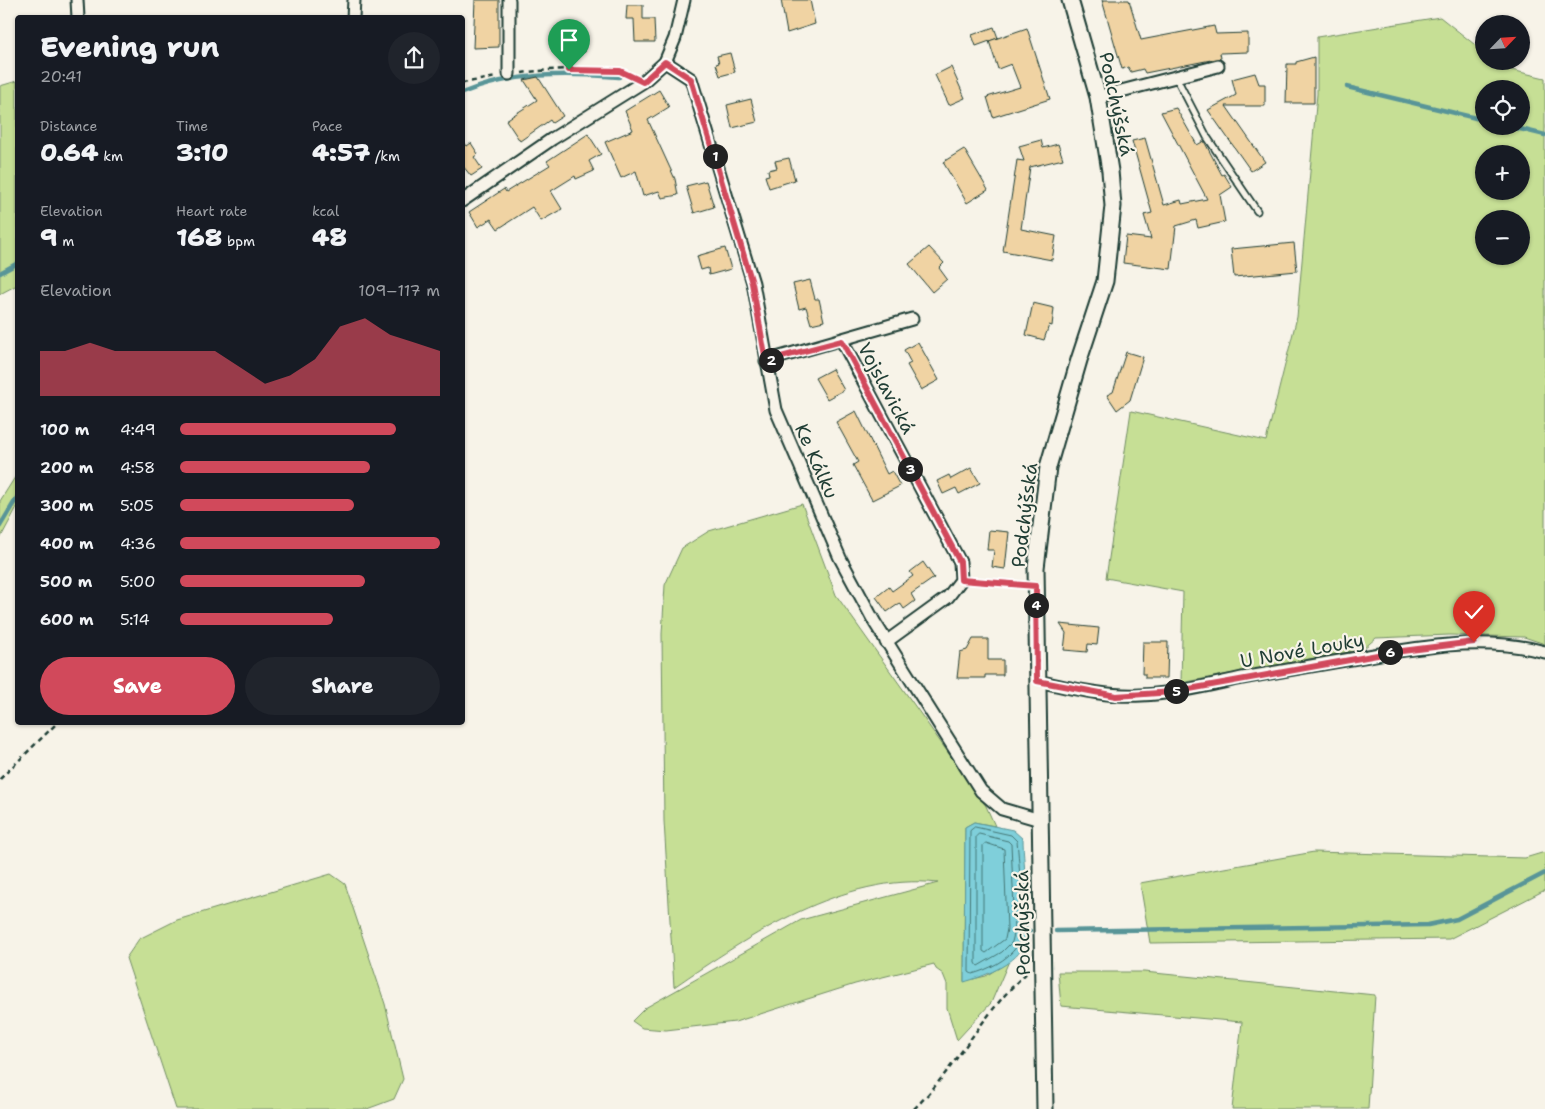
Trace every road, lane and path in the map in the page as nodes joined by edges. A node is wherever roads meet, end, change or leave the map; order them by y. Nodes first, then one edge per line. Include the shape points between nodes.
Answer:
1 (77, 0) edge
2 (354, 0) edge
3 (510, 0) edge
4 (684, 0) edge
5 (1070, 0) edge
6 (78, 15) edge
7 (353, 15) edge
8 (665, 62) junction
9 (1218, 66) dead end
10 (509, 74) junction
11 (1176, 77) junction
12 (643, 82) junction
13 (465, 83) edge
14 (1098, 97) junction
15 (465, 199) edge
16 (1257, 211) dead end
17 (912, 319) dead end
18 (842, 341) junction
19 (766, 361) junction
20 (961, 580) junction
21 (1036, 586) junction
22 (886, 642) junction
23 (1545, 652) edge
24 (1037, 681) junction
25 (55, 725) edge
26 (0, 779) edge
27 (1040, 820) junction
28 (1044, 959) junction
29 (914, 1109) edge
30 (1045, 1109) edge

1 - 6 street
2 - 7 street
3 - 10 street
4 - 8 street via 675,38
5 - 14 street, Podchýšská
8 - 12 street
8 - 19 street, Ke Kálku via 691,79 752,283
9 - 11 street
10 - 12 path via 560,70 620,71
10 - 13 path
11 - 14 street
11 - 16 lane via 1207,137
12 - 15 street
14 - 21 street, Podchýšská via 1113,206 1105,281 1048,467
17 - 18 street, Vojslavická
18 - 19 street, Vojslavická
18 - 20 street, Vojslavická via 960,562
19 - 22 street, Ke Kálku via 776,410 840,558
20 - 21 path
20 - 22 street via 948,597
21 - 24 street, Podchýšská
22 - 27 street, Ke Kálku via 981,791 1002,809
23 - 24 street, U Nové Louky via 1474,642 1439,645 1142,696 1116,696
24 - 27 street, Podchýšská
25 - 26 path
27 - 28 street, Podchýšská
28 - 29 path via 1020,979
28 - 30 street, Podchýšská

